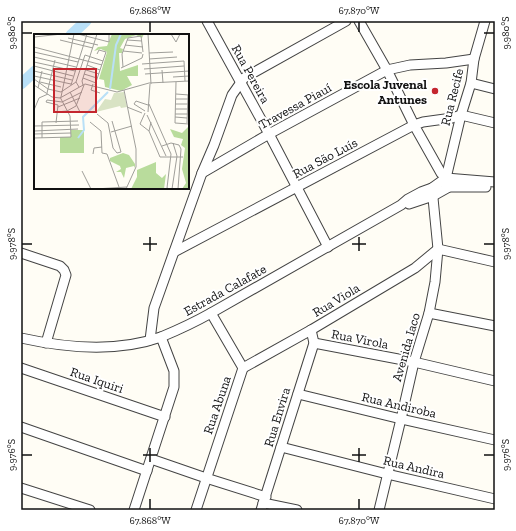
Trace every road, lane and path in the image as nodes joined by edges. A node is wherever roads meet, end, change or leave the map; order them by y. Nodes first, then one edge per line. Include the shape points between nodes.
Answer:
1 (207, 21) edge
2 (346, 21) edge
3 (359, 21) edge
4 (485, 21) edge
5 (474, 59) junction
6 (387, 70) junction
7 (241, 82) junction
8 (471, 83) junction
9 (495, 88) edge
10 (461, 115) junction
11 (495, 123) edge
12 (414, 125) junction
13 (269, 134) junction
14 (202, 173) junction
15 (495, 182) edge
16 (448, 183) junction
17 (297, 187) junction
18 (495, 187) edge
19 (432, 192) junction
20 (328, 247) junction
21 (438, 249) junction
22 (174, 252) junction
23 (21, 253) edge
24 (495, 262) edge
25 (211, 313) junction
26 (429, 313) junction
27 (495, 326) edge
28 (311, 330) junction
29 (160, 337) junction
30 (21, 338) edge
31 (150, 340) junction
32 (46, 343) junction
33 (314, 343) junction
34 (414, 362) junction
35 (21, 368) edge
36 (243, 368) junction
37 (495, 381) edge
38 (298, 394) junction
39 (165, 416) junction
40 (401, 419) junction
41 (21, 427) edge
42 (495, 440) edge
43 (281, 447) junction
44 (151, 459) junction
45 (147, 471) junction
46 (387, 474) junction
47 (206, 478) junction
48 (21, 488) edge
49 (495, 499) edge
50 (264, 503) edge
51 (90, 510) edge
52 (134, 510) edge
53 (196, 510) edge
54 (297, 510) edge
55 (379, 510) edge

1 - 7 street, Rua Pereira
2 - 7 street
3 - 6 street
4 - 5 street, Rua Recife
5 - 6 street, Travessa Piauí via 410,65
5 - 8 street, Rua Recife
6 - 12 street
6 - 13 street, Travessa Piauí
7 - 13 street, Rua Pereira
7 - 14 street via 232,95
8 - 9 street
8 - 10 street, Rua Recife
10 - 11 street, Rua São Luís
10 - 12 street, Rua São Luís
10 - 16 street, Rua Recife
12 - 16 street
12 - 17 street, Rua São Luís
13 - 14 street, Travessa Piauí
13 - 17 street, Rua Pereira
14 - 22 street
15 - 16 street
16 - 18 street
16 - 19 street, Estrada Calafate
17 - 20 street, Rua Pereira
17 - 22 street, Rua São Luís
19 - 20 street, Estrada Calafate via 401,205
19 - 21 street, Avenida Iaco
20 - 25 street, Estrada Calafate
21 - 24 street
21 - 26 street, Avenida Iaco via 437,271
21 - 28 street, Rua Viola via 416,268
22 - 31 street via 154,308
23 - 32 street via 60,266 66,276
25 - 29 street, Estrada Calafate
25 - 36 street, Rua Abuna
26 - 27 street
26 - 34 street, Avenida Iaco
28 - 33 street
28 - 36 street, Rua Viola
29 - 31 street, Estrada Calafate
29 - 39 street via 174,371 175,380
30 - 32 street, Estrada Calafate
31 - 32 street, Estrada Calafate via 112,346
33 - 34 street, Rua Virola
33 - 38 street, Rua Envira
34 - 37 street, Rua Virola
34 - 40 street, Avenida Iaco
35 - 39 street, Rua Iquiri
36 - 47 street, Rua Abuna
38 - 40 street, Rua Andiroba
38 - 43 street, Rua Envira
39 - 44 street
40 - 42 street, Rua Andiroba
40 - 46 street, Avenida Iaco
41 - 45 street
43 - 46 street, Rua Andira
43 - 50 street, Rua Envira
44 - 45 street
44 - 47 street
45 - 52 street
46 - 49 street, Rua Andira
46 - 55 street, Avenida Iaco
47 - 50 street
47 - 53 street, Rua Abuna
48 - 51 street
50 - 54 street

